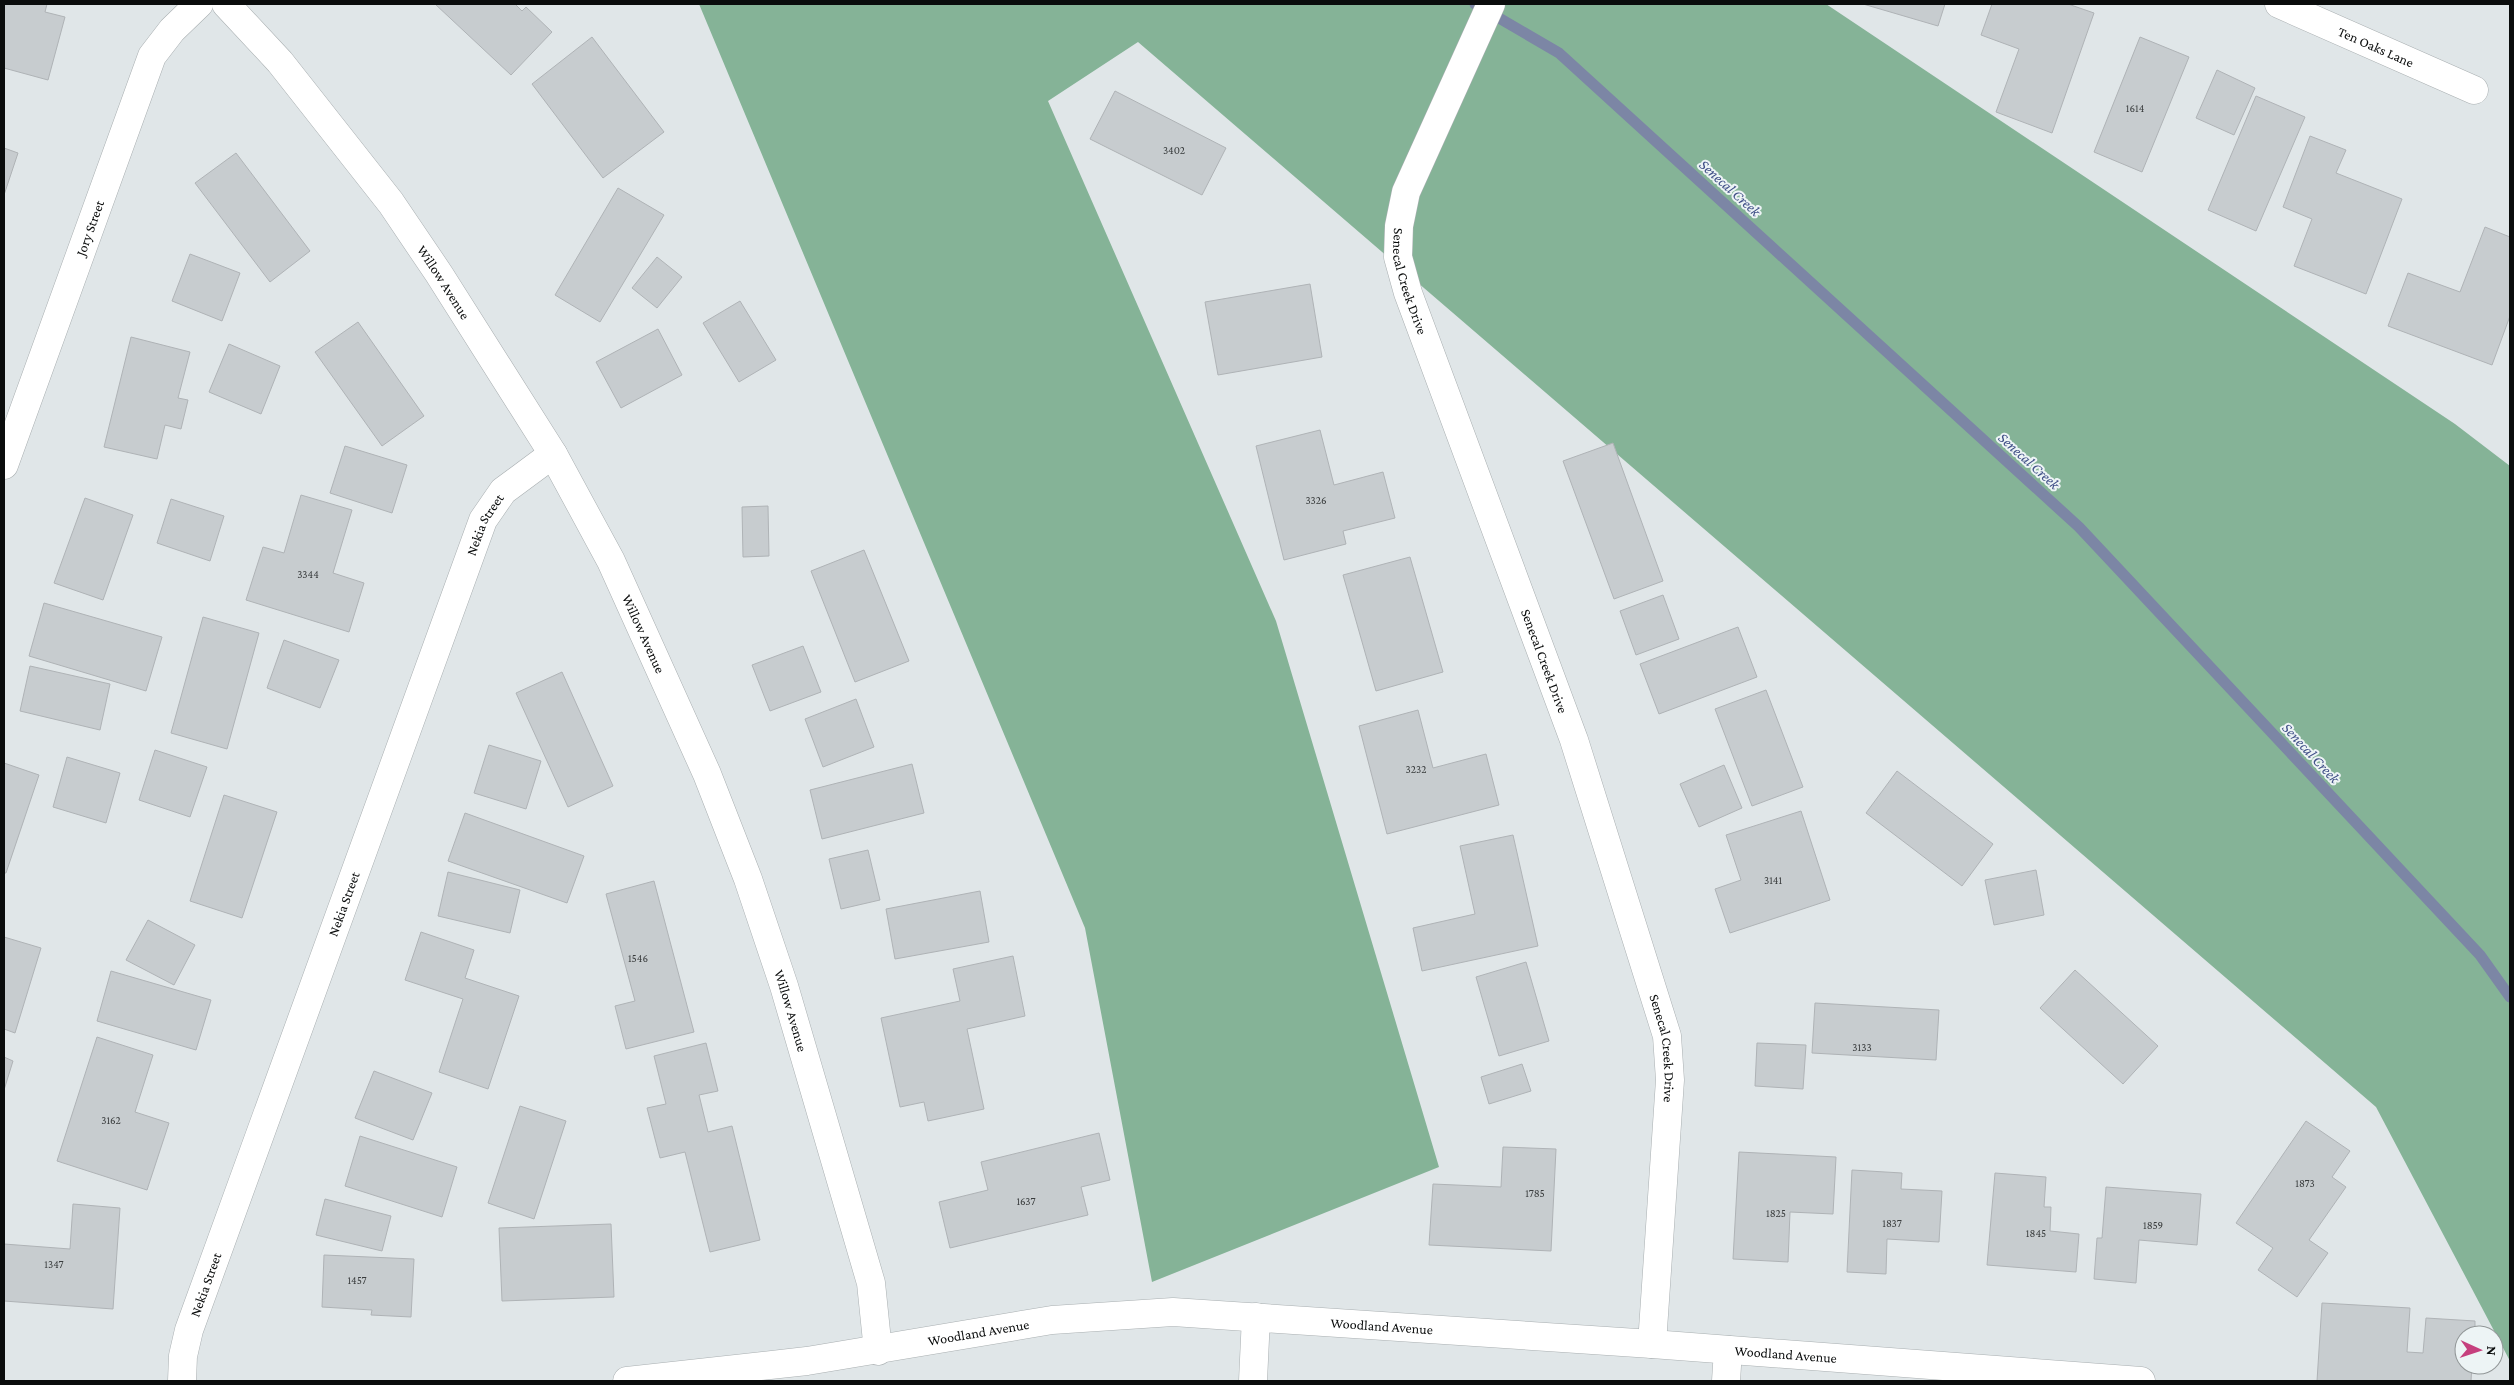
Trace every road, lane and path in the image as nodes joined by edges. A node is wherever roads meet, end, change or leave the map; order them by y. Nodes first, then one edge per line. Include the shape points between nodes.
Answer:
1 (199, 4) edge
2 (226, 4) edge
3 (1490, 4) edge
4 (2279, 4) edge
5 (2474, 90) dead end
6 (553, 454) junction
7 (4, 465) edge
8 (1256, 1317) junction
9 (1652, 1344) junction
10 (1728, 1350) junction
11 (878, 1351) junction
12 (182, 1381) edge
13 (627, 1381) edge
14 (1253, 1381) edge
15 (1726, 1381) edge
16 (2141, 1381) edge

1 - 7 street, Jory Street via 172,30 152,56
2 - 6 street, Willow Avenue via 280,62 391,203
3 - 9 street, Senecal Creek Drive via 1406,192 1399,226 1398,257 1408,293 1574,740 1667,1036 1670,1080
4 - 5 street, Ten Oaks Lane
6 - 11 street, Willow Avenue via 624,588 703,765 748,879 792,1014 871,1283
6 - 12 street, Nekia Street via 503,491 483,520 189,1330
8 - 9 street, Woodland Avenue
8 - 11 street, Woodland Avenue via 1173,1312 1052,1320
8 - 14 street
9 - 10 street, Woodland Avenue
10 - 15 street
10 - 16 street, Woodland Avenue
11 - 13 street, Woodland Avenue

